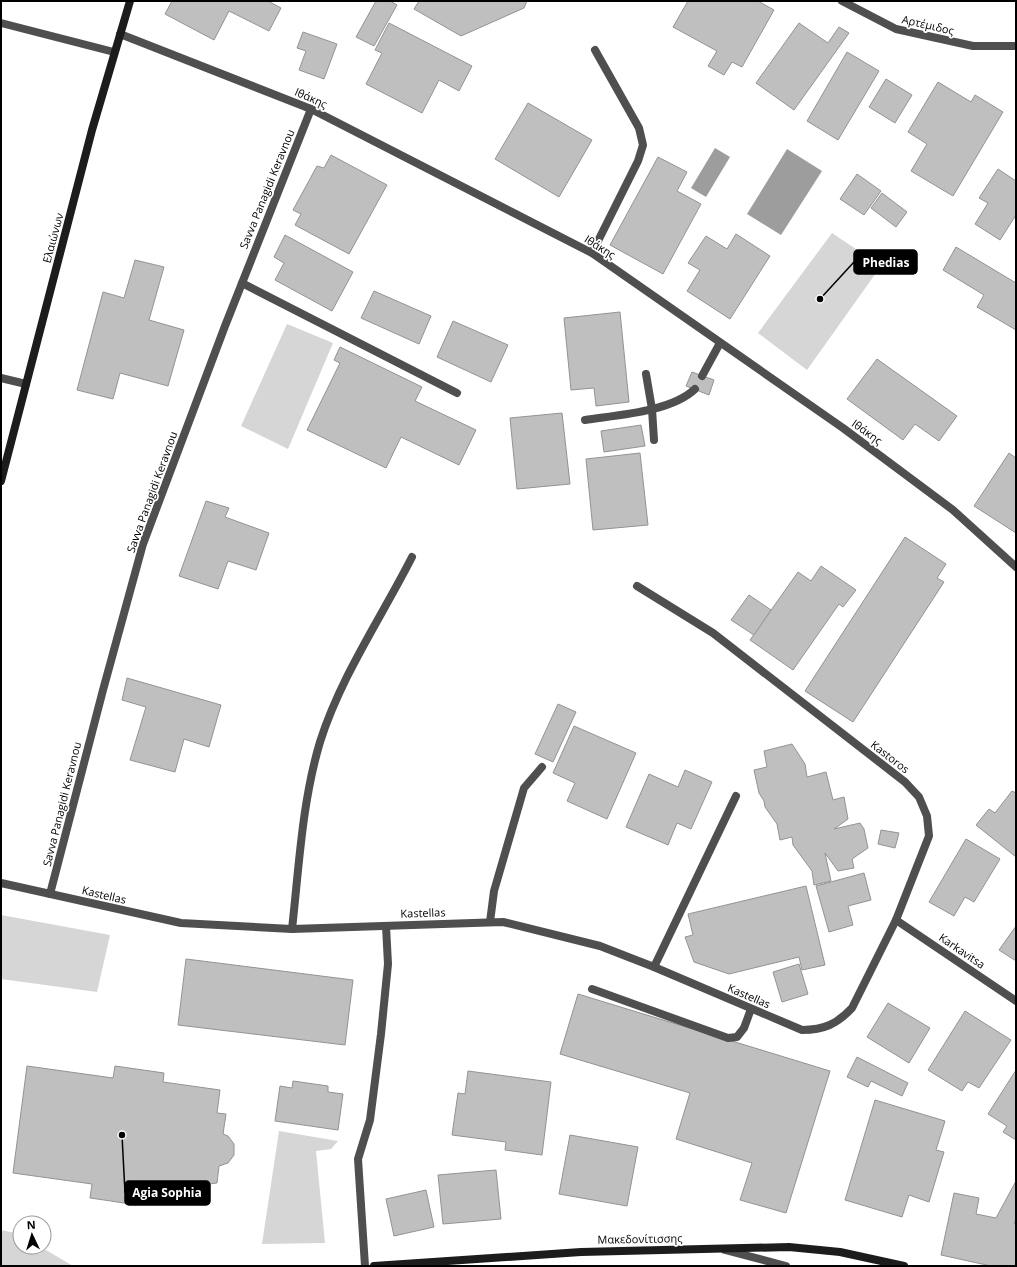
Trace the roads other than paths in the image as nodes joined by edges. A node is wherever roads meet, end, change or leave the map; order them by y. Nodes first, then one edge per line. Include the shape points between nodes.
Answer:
1 (130, 1) edge
2 (842, 1) edge
3 (1, 23) edge
4 (120, 34) junction
5 (1016, 46) edge
6 (595, 50) dead end
7 (114, 52) junction
8 (311, 109) junction
9 (592, 253) junction
10 (242, 283) junction
11 (720, 343) junction
12 (646, 374) dead end
13 (702, 376) dead end
14 (1, 378) edge
15 (26, 384) junction
16 (695, 389) dead end
17 (457, 393) dead end
18 (652, 409) junction
19 (585, 420) dead end
20 (654, 440) dead end
21 (1, 481) edge
22 (412, 557) dead end
23 (1016, 567) edge
24 (637, 586) dead end
25 (542, 766) dead end
26 (736, 796) dead end
27 (1, 883) edge
28 (50, 894) junction
29 (896, 920) junction
30 (490, 922) junction
31 (386, 926) junction
32 (292, 928) junction
33 (654, 967) junction
34 (592, 989) dead end
35 (1016, 1001) edge
36 (751, 1009) junction
37 (830, 1026) joint
38 (720, 1249) junction
39 (365, 1266) edge
40 (374, 1266) edge
41 (786, 1266) edge
42 (904, 1266) edge

1 - 4 main road, Ελαιώνων
2 - 5 street, Αρτέμιδος via 896,29 973,46
3 - 7 street
4 - 7 main road, Ελαιώνων
4 - 8 street, Ιθάκης
6 - 9 street via 639,128 642,145 638,161
7 - 15 main road, Ελαιώνων
8 - 9 street, Ιθάκης
8 - 10 street, Savva Panagidi Keravnou
9 - 11 street, Ιθάκης
10 - 17 street
10 - 28 street, Savva Panagidi Keravnou via 143,544
11 - 13 street
11 - 23 street, Ιθάκης via 843,428 954,510
12 - 18 street
14 - 15 street
15 - 21 main road, Ελαιώνων
16 - 18 street via 687,397
18 - 19 street
18 - 20 street
22 - 32 street via 342,686 320,742 307,795
24 - 29 street, Kastoros via 713,633 905,782 919,797 927,816 928,836
25 - 30 street via 524,788 494,891
26 - 33 street
27 - 28 street, Kastellas
28 - 32 street, Kastellas via 181,923
29 - 35 street, Karkavitsa
29 - 37 street, Kastoros via 852,1008
30 - 31 street, Kastellas
30 - 33 street, Kastellas via 503,922 600,946
31 - 32 street, Kastellas
31 - 39 street via 388,964 370,1120 358,1159
33 - 36 street, Kastellas
34 - 36 street via 728,1038 737,1037 741,1033
36 - 37 street, Kastellas via 802,1030
38 - 40 main road, Μακεδονίτισσης via 580,1252
38 - 41 street
38 - 42 main road, Μακεδονίτισσης via 789,1247 840,1252

